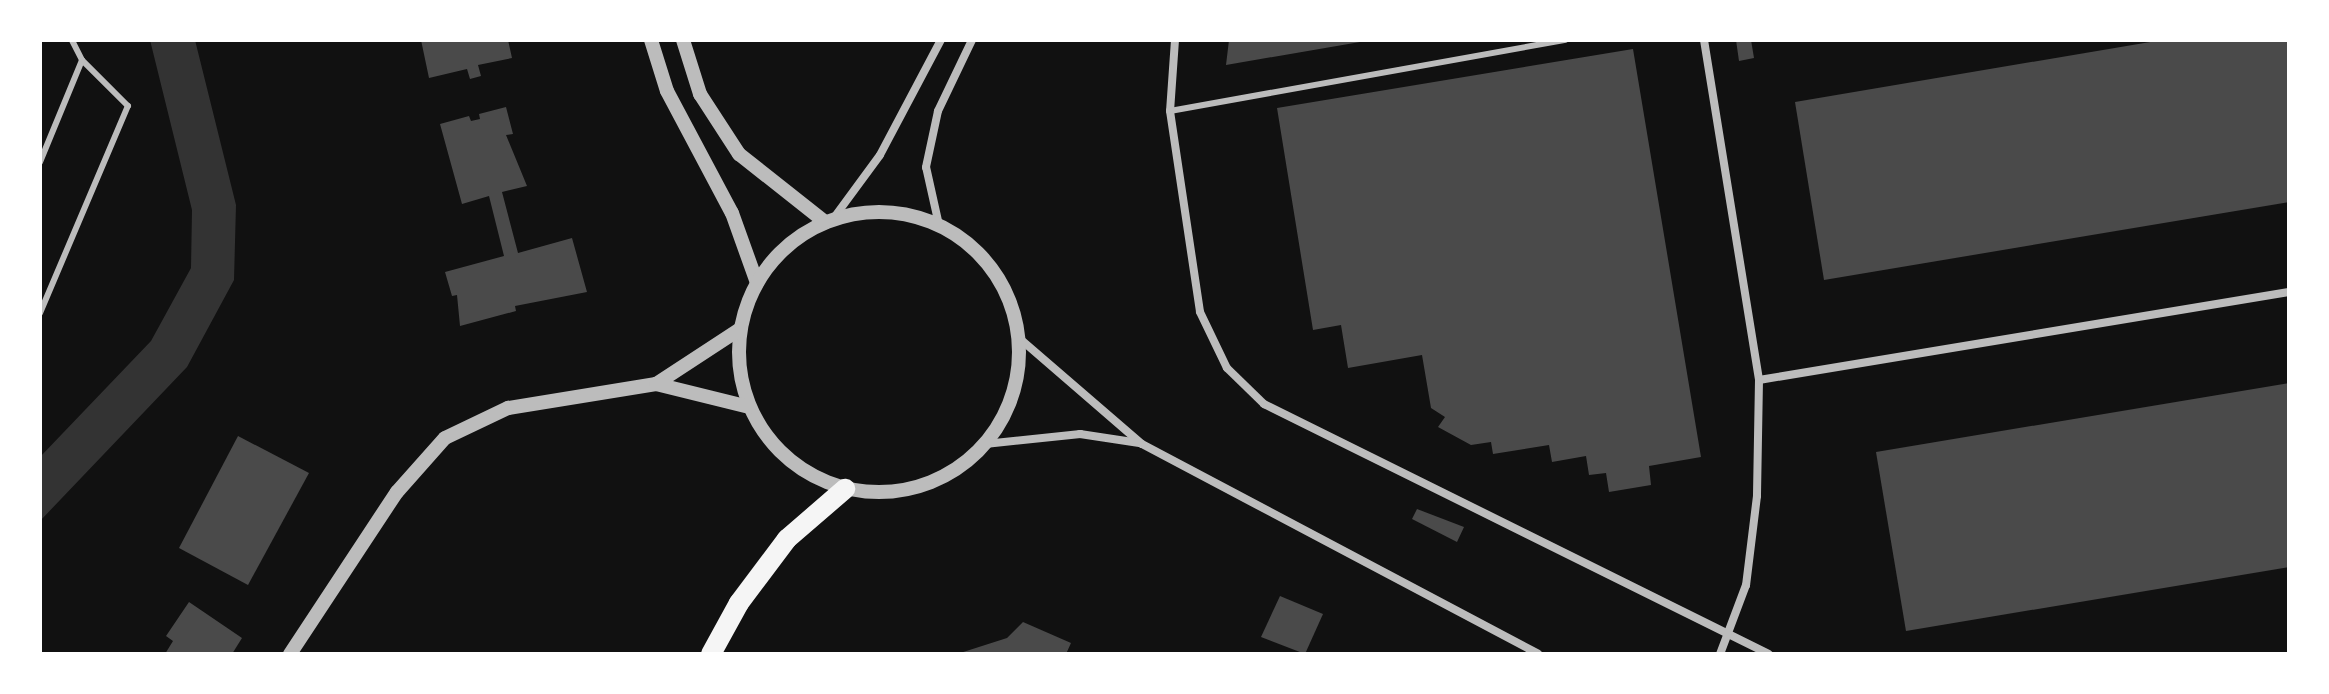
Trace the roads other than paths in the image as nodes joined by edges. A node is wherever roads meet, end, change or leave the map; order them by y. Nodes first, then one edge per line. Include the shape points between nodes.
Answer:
1 (72, 40) edge
2 (651, 40) edge
3 (683, 40) edge
4 (941, 40) edge
5 (972, 40) edge
6 (1175, 40) edge
7 (1566, 40) edge
8 (1704, 40) edge
9 (82, 60) junction
10 (1170, 111) junction
11 (40, 162) edge
12 (829, 221) junction
13 (939, 225) junction
14 (757, 283) junction
15 (2289, 292) edge
16 (40, 313) edge
17 (740, 329) junction
18 (1019, 338) junction
19 (1759, 380) junction
20 (656, 384) junction
21 (749, 407) junction
22 (985, 444) junction
23 (1142, 444) junction
24 (845, 489) junction
25 (1729, 635) junction
26 (290, 654) edge
27 (711, 654) edge
28 (1538, 654) edge
29 (1720, 654) edge
30 (1769, 654) edge

1 - 9 lane
2 - 14 street via 667,91 732,213
3 - 12 street via 700,94 739,154
4 - 12 street via 880,155
5 - 13 street via 938,111 926,167
6 - 10 street
7 - 10 lane
8 - 19 street
9 - 11 lane
9 - 16 lane via 128,106
10 - 25 street via 1200,312 1227,368 1264,404
12 - 13 street via 887,212
12 - 14 street via 786,247
13 - 18 street via 969,244 994,271
14 - 17 street
15 - 19 street
17 - 20 street
17 - 21 street via 739,369
18 - 22 street via 1017,376 1005,412
18 - 23 street
19 - 25 street via 1757,496 1746,585
20 - 21 street
20 - 26 street via 508,408 445,438 397,492
21 - 24 street via 772,444 794,463
22 - 23 street via 1080,434
22 - 24 street via 956,470 921,486 883,493
23 - 28 street
24 - 27 main road via 787,539 739,603
25 - 29 street
25 - 30 street

